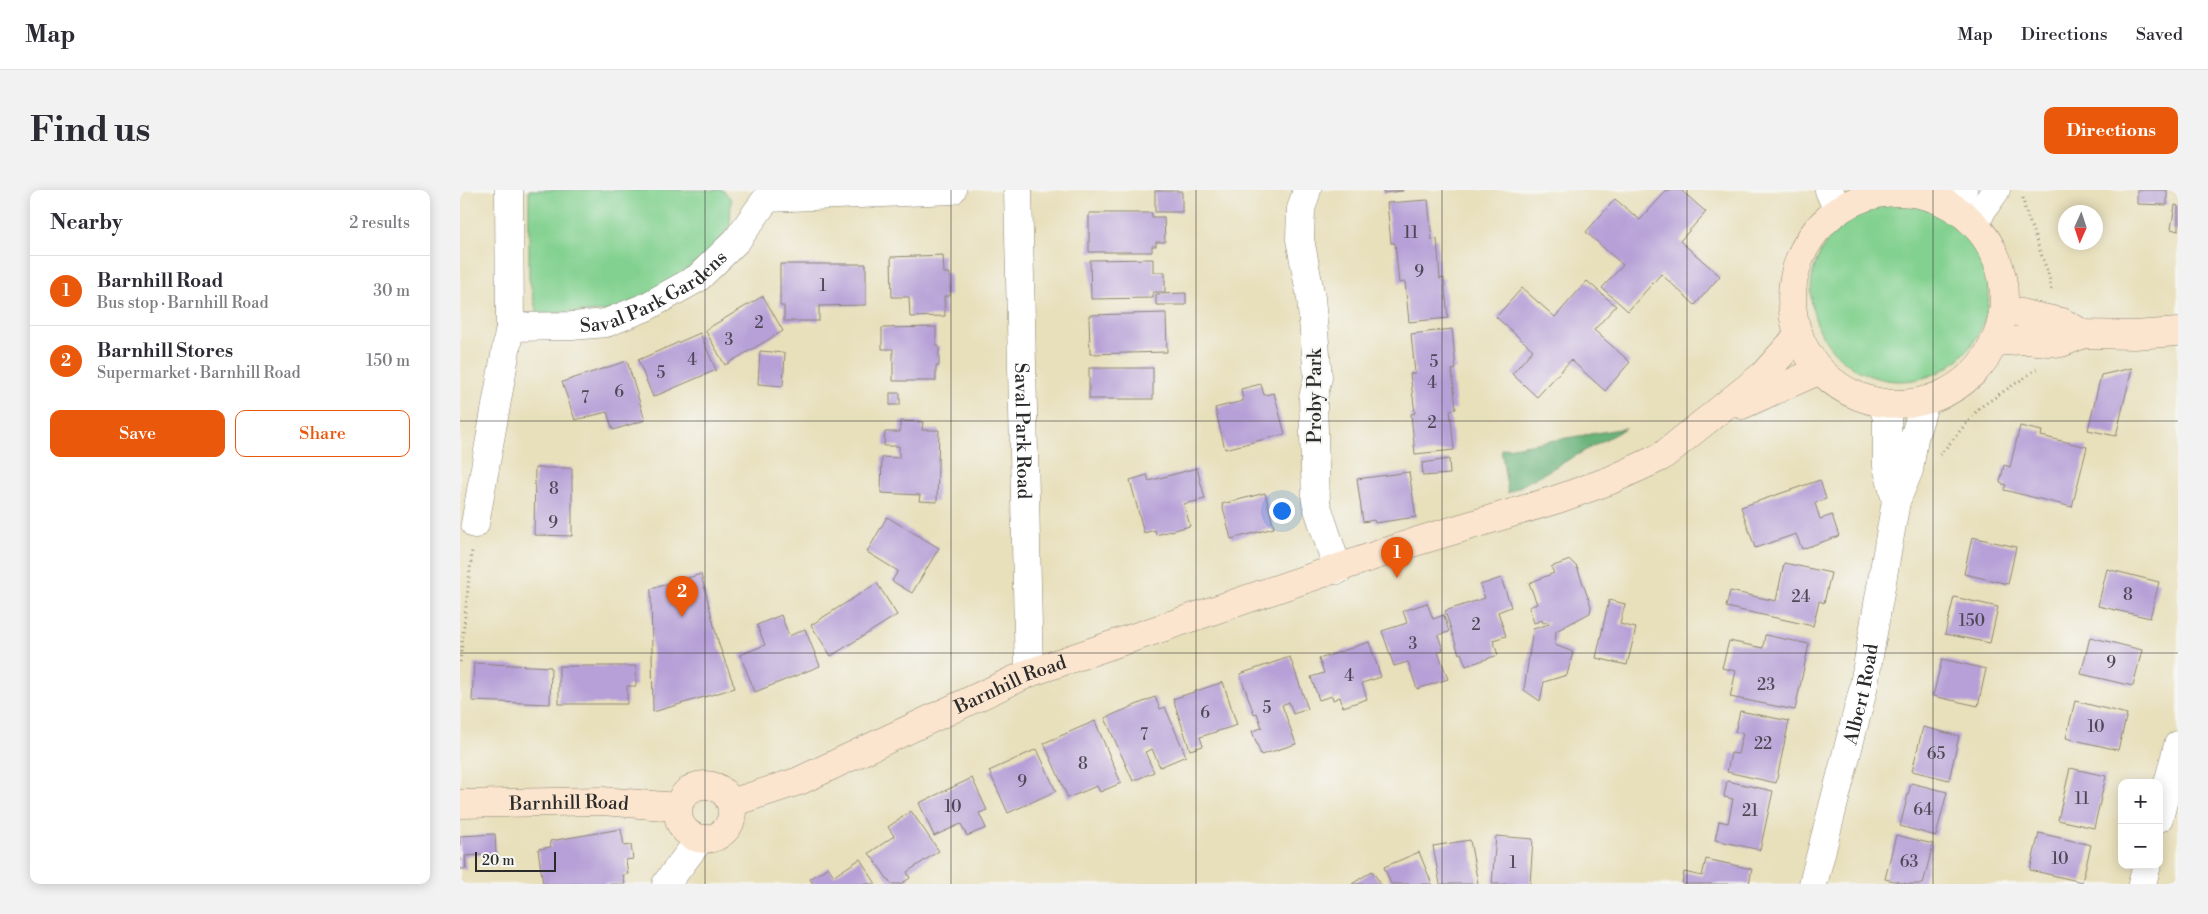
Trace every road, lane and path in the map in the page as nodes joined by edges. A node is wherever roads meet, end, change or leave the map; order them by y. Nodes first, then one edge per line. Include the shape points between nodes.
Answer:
1 (509, 190) edge
2 (952, 190) edge
3 (1018, 190) edge
4 (1307, 190) edge
5 (2007, 191) edge
6 (762, 194) edge
7 (1955, 197) edge
8 (1834, 201) edge
9 (1975, 225) junction
10 (2052, 296) dead end
11 (2004, 308) junction
12 (510, 327) junction
13 (2178, 332) edge
14 (2084, 334) junction
15 (1799, 335) junction
16 (1994, 342) junction
17 (2040, 368) dead end
18 (1820, 370) junction
19 (1925, 401) junction
20 (1882, 403) junction
21 (1712, 418) junction
22 (1937, 457) dead end
23 (1896, 501) junction
24 (475, 524) joint
25 (1338, 570) junction
26 (460, 662) edge
27 (1029, 673) junction
28 (2178, 745) edge
29 (730, 802) junction
30 (2163, 803) edge
31 (460, 804) edge
32 (677, 808) junction
33 (700, 839) junction
34 (2146, 869) edge
35 (666, 884) edge
36 (1813, 884) edge
37 (2142, 884) edge

1 - 12 street
2 - 6 street, Saval Park Gardens
3 - 27 street, Saval Park Road
4 - 25 street, Proby Park via 1301,209 1300,239 1311,298 1318,377 1313,398 1316,503
5 - 9 street via 1982,210
5 - 10 path via 2023,196 2049,276
6 - 12 street, Saval Park Gardens via 737,240 698,278 646,307 606,323
7 - 8 main road via 1885,193
7 - 9 main road
8 - 15 main road via 1800,259 1793,287
9 - 11 main road via 1999,266
11 - 14 main road via 2062,322
11 - 16 main road
12 - 24 street
13 - 14 main road
14 - 16 main road via 2061,343
15 - 18 main road
15 - 21 main road, Barnhill Road via 1763,375
16 - 19 main road via 1964,382
17 - 22 path via 1979,408
18 - 20 main road via 1852,393
18 - 21 main road, Barnhill Road
19 - 20 main road
19 - 23 street, Albert Road via 1909,470
20 - 23 street, Albert Road via 1887,418 1887,466
21 - 25 main road, Barnhill Road via 1661,457 1611,480
23 - 36 street, Albert Road via 1862,690
24 - 26 path
25 - 27 main road, Barnhill Road
27 - 29 main road, Barnhill Road via 799,781
28 - 30 street
29 - 32 main road via 721,790 706,784 686,792
29 - 33 main road via 732,818 727,828 713,838
31 - 32 main road, Barnhill Road via 602,801
32 - 33 main road via 683,830
33 - 35 street
34 - 37 street

